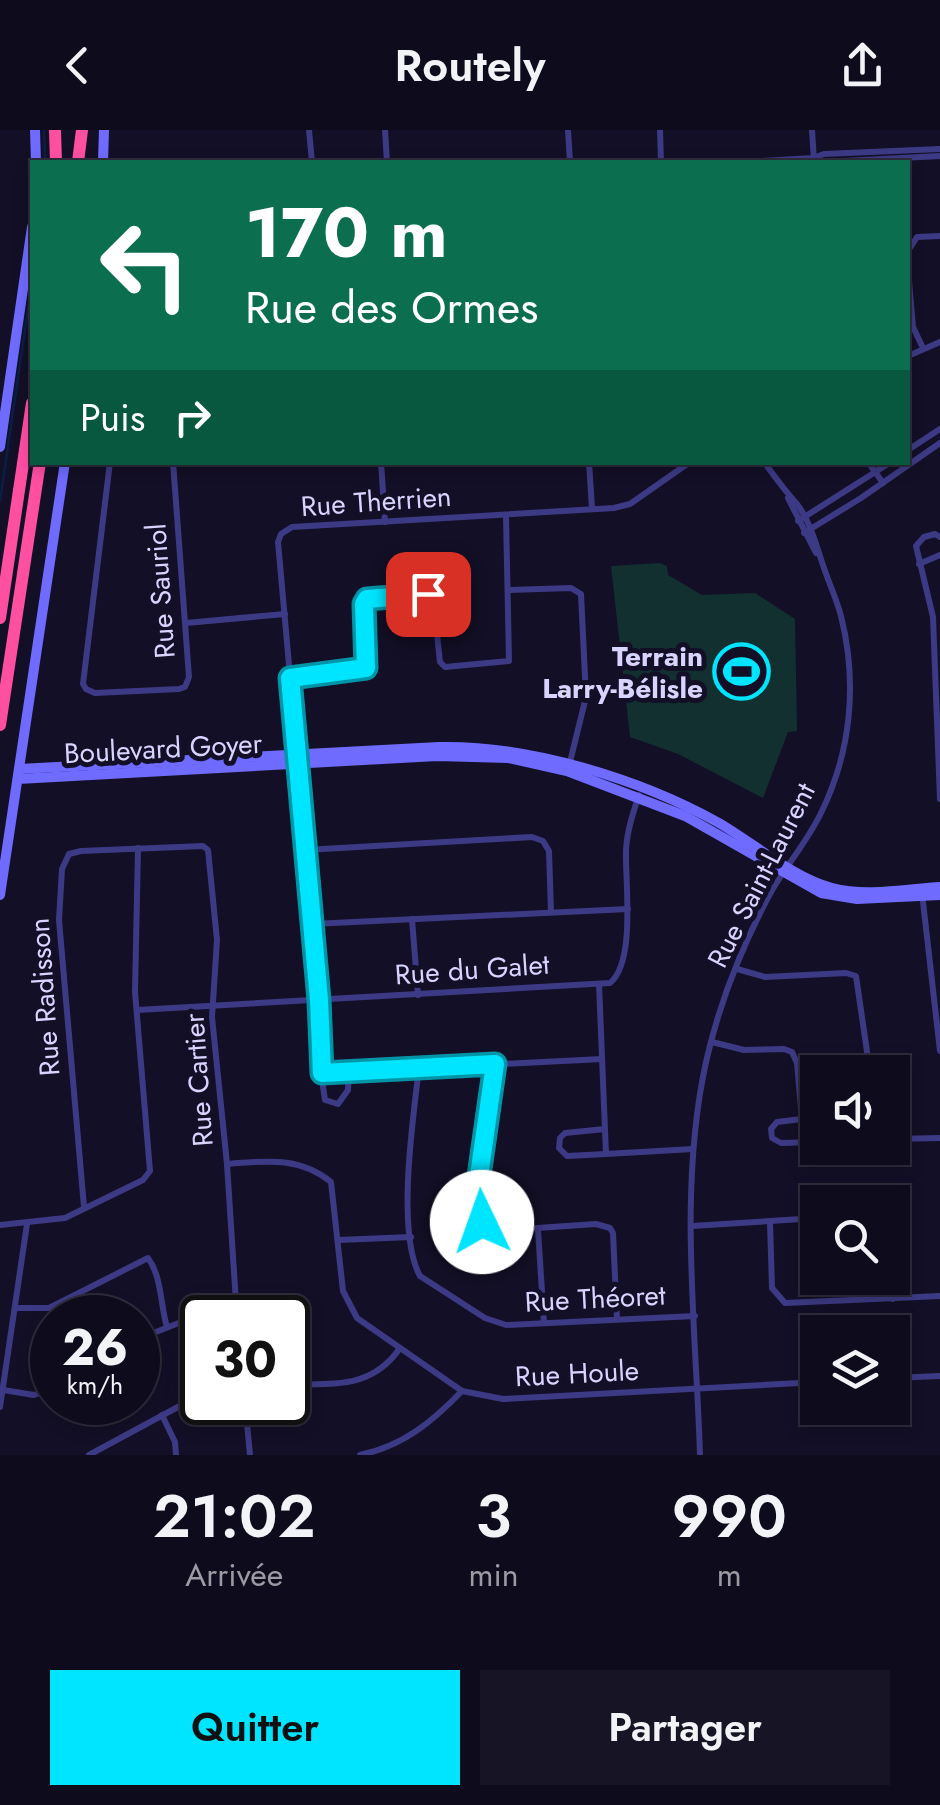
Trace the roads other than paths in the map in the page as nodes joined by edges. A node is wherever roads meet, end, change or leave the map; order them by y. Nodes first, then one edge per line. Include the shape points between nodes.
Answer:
1 (35, 130) edge
2 (54, 130) edge
3 (63, 130) edge
4 (80, 130) edge
5 (104, 130) edge
6 (309, 130) edge
7 (385, 130) edge
8 (568, 130) edge
9 (660, 130) edge
10 (812, 130) edge
11 (940, 153) edge
12 (36, 160) edge
13 (59, 160) edge
14 (59, 160) edge
15 (78, 160) edge
16 (103, 160) edge
17 (312, 160) edge
18 (387, 160) edge
19 (570, 160) edge
20 (661, 160) edge
21 (814, 160) edge
22 (940, 236) edge
23 (30, 241) edge
24 (910, 244) edge
25 (910, 293) edge
26 (940, 342) edge
27 (923, 348) junction
28 (910, 355) edge
29 (30, 416) edge
30 (940, 429) edge
31 (940, 442) edge
32 (0, 447) edge
33 (910, 449) edge
34 (910, 463) edge
35 (40, 465) edge
36 (65, 465) edge
37 (110, 465) edge
38 (172, 465) edge
39 (381, 465) edge
40 (589, 465) edge
41 (686, 465) edge
42 (766, 465) edge
43 (870, 465) edge
44 (887, 465) edge
45 (907, 465) edge
46 (876, 473) junction
47 (882, 483) junction
48 (592, 508) junction
49 (506, 516) junction
50 (801, 520) junction
51 (385, 522) junction
52 (808, 532) junction
53 (940, 537) edge
54 (940, 555) edge
55 (920, 564) junction
56 (509, 590) junction
57 (285, 614) junction
58 (936, 616) edge
59 (0, 618) edge
60 (186, 623) junction
61 (290, 678) junction
62 (0, 724) edge
63 (298, 760) junction
64 (568, 768) junction
65 (18, 774) junction
66 (640, 793) junction
67 (940, 799) edge
68 (138, 848) junction
69 (305, 850) junction
70 (786, 869) junction
71 (940, 887) edge
72 (922, 892) junction
73 (0, 895) edge
74 (940, 895) edge
75 (628, 909) junction
76 (551, 912) junction
77 (412, 918) junction
78 (312, 924) junction
79 (736, 969) junction
80 (935, 970) edge
81 (598, 984) junction
82 (418, 996) junction
83 (319, 1000) junction
84 (212, 1006) junction
85 (136, 1010) junction
86 (711, 1042) junction
87 (940, 1050) edge
88 (868, 1055) edge
89 (602, 1059) junction
90 (495, 1064) junction
91 (419, 1068) junction
92 (349, 1072) junction
93 (322, 1073) junction
94 (800, 1097) edge
95 (800, 1119) edge
96 (605, 1130) junction
97 (940, 1138) edge
98 (910, 1139) edge
99 (800, 1142) edge
100 (694, 1149) junction
101 (606, 1154) junction
102 (227, 1164) junction
103 (84, 1208) junction
104 (800, 1220) edge
105 (770, 1222) junction
106 (27, 1224) junction
107 (0, 1225) edge
108 (692, 1226) junction
109 (538, 1230) junction
110 (411, 1236) junction
111 (338, 1240) junction
112 (235, 1295) edge
113 (893, 1295) edge
114 (940, 1296) edge
115 (893, 1298) junction
116 (15, 1308) junction
117 (695, 1316) junction
118 (617, 1320) junction
119 (180, 1322) edge
120 (544, 1324) junction
121 (167, 1327) junction
122 (160, 1330) edge
123 (400, 1348) junction
124 (940, 1376) edge
125 (910, 1377) edge
126 (310, 1383) edge
127 (800, 1383) edge
128 (698, 1389) junction
129 (2, 1390) junction
130 (462, 1391) junction
131 (30, 1394) edge
132 (180, 1406) edge
133 (0, 1407) edge
134 (162, 1415) junction
135 (247, 1425) edge
136 (89, 1455) edge
137 (176, 1455) edge
138 (250, 1455) edge
139 (360, 1455) edge
140 (700, 1455) edge

1 - 12 street
2 - 13 highway
3 - 14 highway
4 - 15 highway
5 - 16 street
6 - 17 street
7 - 18 street
8 - 19 street
9 - 20 street
10 - 21 street
11 - 21 street via 824,154
22 - 24 street
23 - 32 street
25 - 27 street
26 - 27 street
27 - 28 street
29 - 59 highway
30 - 33 street
31 - 34 street
35 - 62 highway
36 - 65 street
37 - 60 street, Rue Sauriol via 86,689 185,687
38 - 60 street, Rue Sauriol
39 - 51 street
40 - 48 street
41 - 48 street, Rue Therrien via 630,504
42 - 50 street, Rue Saint-Laurent
43 - 46 street
44 - 46 street
45 - 47 street
46 - 47 street
46 - 50 street
47 - 52 street
48 - 49 street, Rue Therrien
49 - 51 street, Rue Therrien
49 - 56 street
50 - 52 street, Rue Saint-Laurent
51 - 57 street, Rue Therrien via 292,527 282,534
52 - 70 street, Rue Saint-Laurent via 840,610 849,720 831,790
53 - 55 street via 924,537 916,546
54 - 55 street
55 - 58 street
56 - 61 street via 506,664 444,667 434,597 413,596 367,599 366,668
56 - 64 street via 571,588 581,594 586,697
57 - 60 street
57 - 61 street, Rue Therrien
58 - 67 street
61 - 63 street, Rue Therrien
63 - 64 street, Boulevard Goyer via 470,747 519,752
63 - 65 street, Boulevard Goyer
63 - 69 street, Rue Therrien
64 - 66 street, Boulevard Goyer
65 - 73 street
66 - 70 street, Boulevard Goyer via 711,819
66 - 75 street via 626,848
68 - 84 street, Rue Cartier via 208,850 217,940
68 - 85 street
68 - 103 street, Rue Radisson via 81,850 69,854 62,869 59,920
69 - 76 street via 532,837 549,851
69 - 78 street, Rue Therrien
70 - 72 street, Boulevard Goyer via 836,889
70 - 79 street, Rue Saint-Laurent
71 - 72 street, Boulevard Goyer
72 - 74 street, Boulevard Goyer
72 - 80 street
75 - 76 street
75 - 81 street via 621,971 610,983
76 - 77 street
77 - 78 street
77 - 82 street
78 - 83 street, Rue Therrien
79 - 86 street, Rue Saint-Laurent
79 - 88 street via 761,977 856,976
80 - 87 street
81 - 82 street, Rue du Galet
81 - 89 street
82 - 83 street, Rue du Galet
83 - 84 street, Rue du Galet
83 - 93 street, Rue Therrien
84 - 85 street, Rue du Galet
84 - 102 street, Rue Cartier
85 - 103 street via 150,1171
86 - 94 street via 792,1052
86 - 100 street, Rue Saint-Laurent
89 - 90 street
89 - 96 street
90 - 91 street
90 - 109 street via 479,1176 482,1222 488,1230
91 - 92 street
91 - 110 street, Rue Théoret via 407,1166
92 - 93 street
92 - 93 street via 338,1104 325,1100
95 - 99 street via 777,1122 771,1136
96 - 101 street
96 - 101 street via 565,1133 560,1148 567,1156
97 - 98 street
100 - 101 street
100 - 108 street, Rue Saint-Laurent
102 - 111 street via 286,1161 325,1177 333,1186
102 - 112 street, Rue Cartier
103 - 106 street
104 - 105 street
105 - 108 street
105 - 115 street via 772,1288 785,1303
106 - 107 street
106 - 116 street
108 - 117 street, Rue Saint-Laurent
109 - 118 street via 610,1228
109 - 120 street
110 - 111 street
110 - 120 street, Rue Théoret via 420,1276 485,1318
111 - 123 street via 349,1307
113 - 115 street
114 - 115 street
116 - 121 street via 50,1308 148,1258
116 - 129 street
117 - 118 street, Rue Théoret
117 - 128 street, Rue Saint-Laurent
118 - 120 street, Rue Théoret
119 - 121 street
121 - 122 street
123 - 126 street via 366,1379
123 - 130 street
124 - 125 street
127 - 128 street, Rue Houle
128 - 130 street, Rue Houle via 504,1399
128 - 140 street, Rue Saint-Laurent
129 - 131 street
129 - 133 street
130 - 139 street via 409,1437
132 - 134 street
134 - 136 street
134 - 137 street
135 - 138 street

